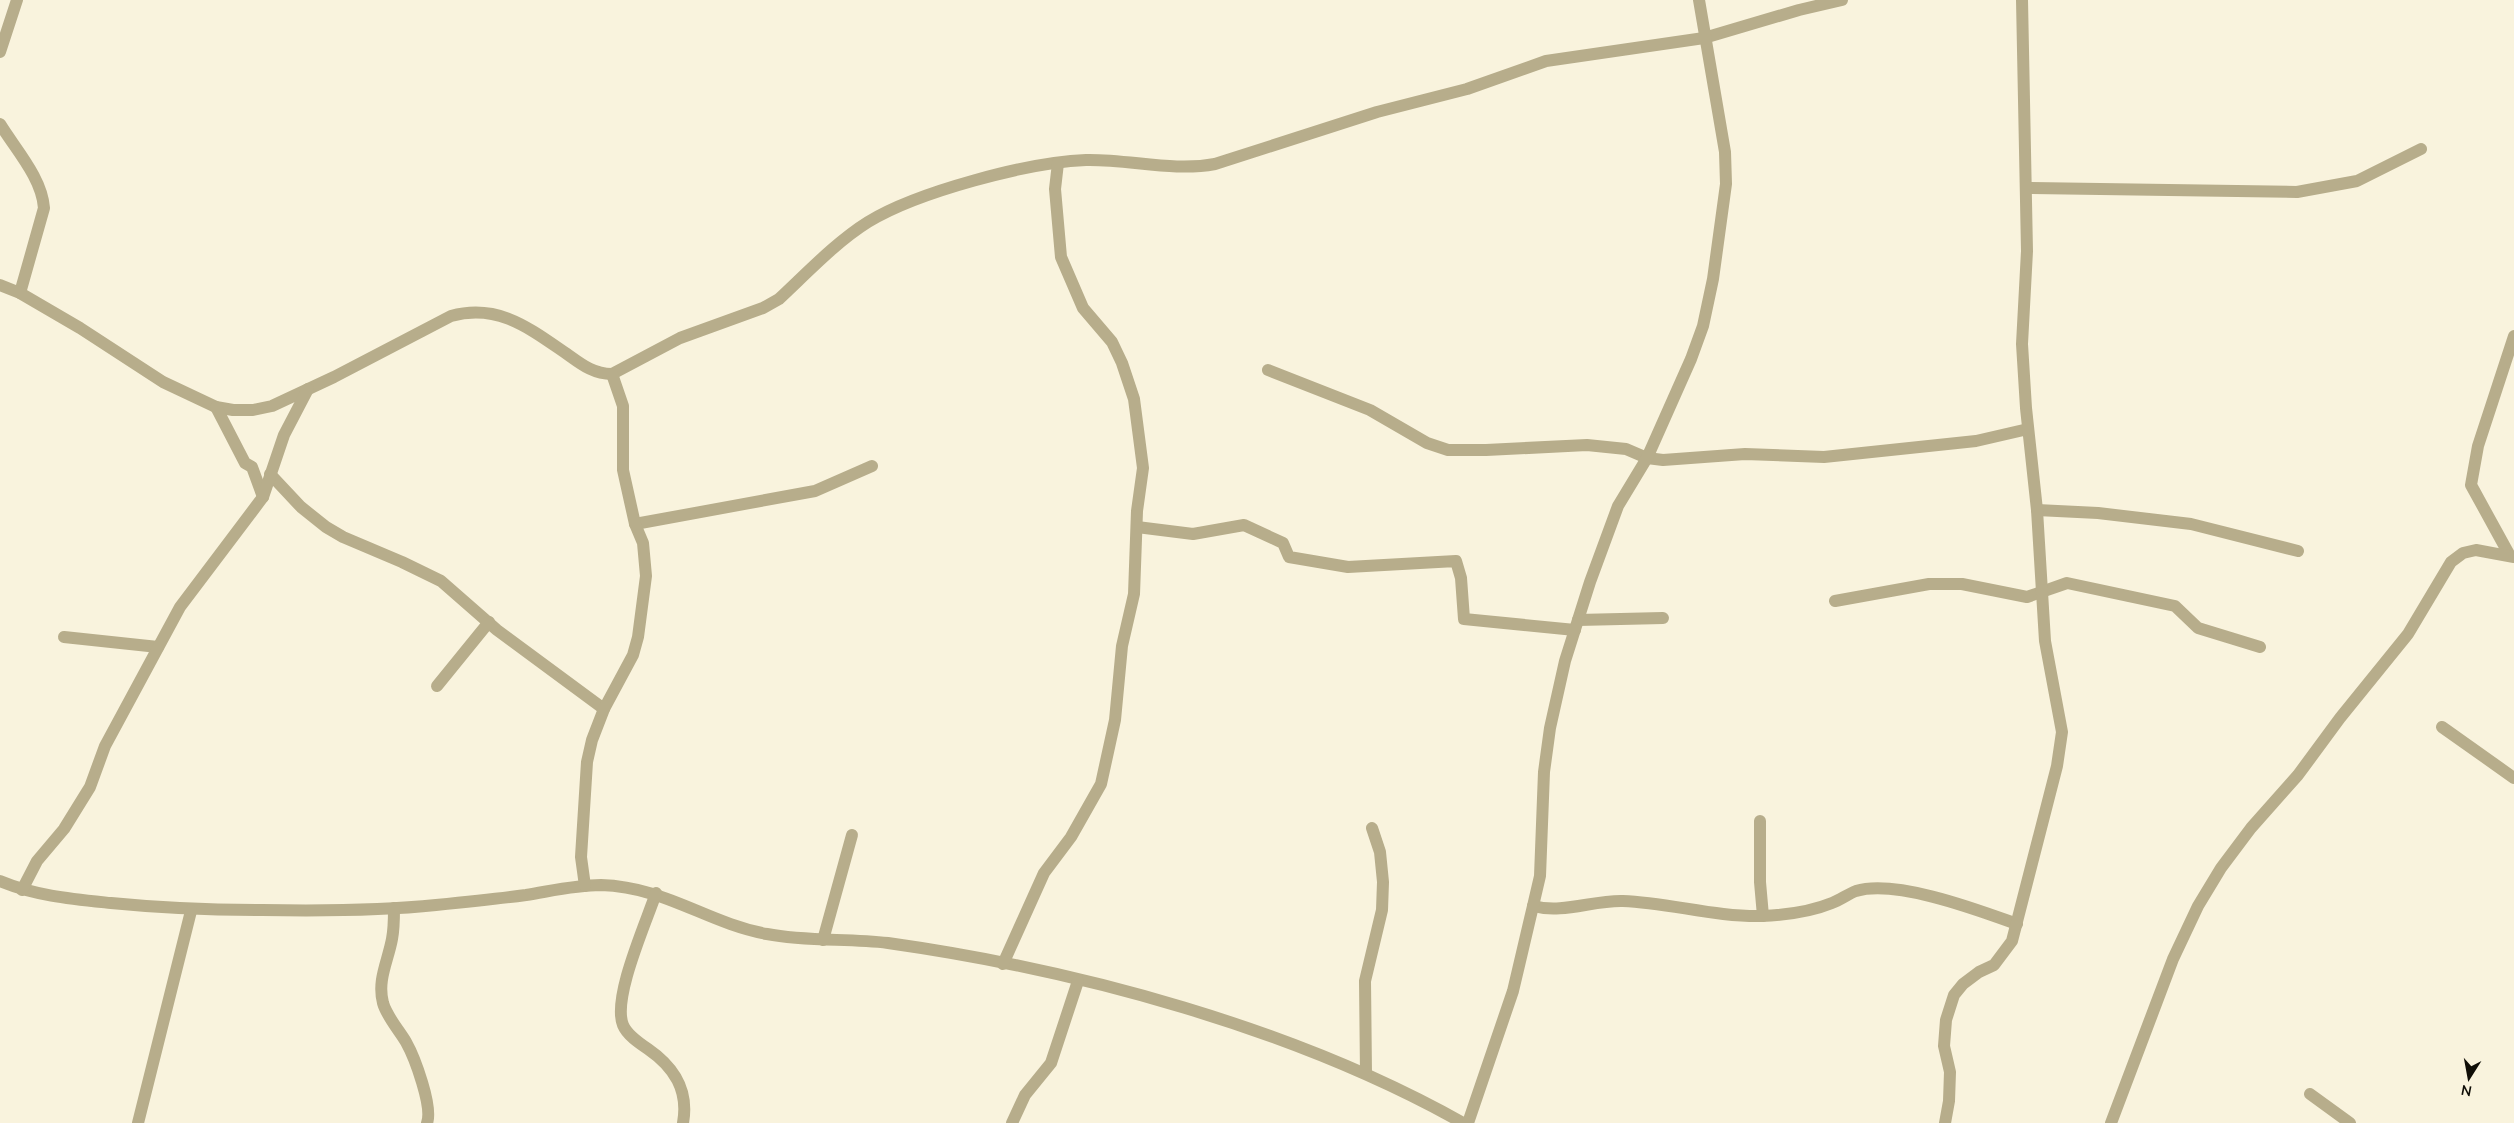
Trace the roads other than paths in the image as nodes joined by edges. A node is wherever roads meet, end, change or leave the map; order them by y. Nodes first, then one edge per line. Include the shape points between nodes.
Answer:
1 (17, 0) edge
2 (1699, 0) edge
3 (1842, 0) edge
4 (2022, 0) edge
5 (1704, 38) junction
6 (0, 52) edge
7 (0, 124) edge
8 (2421, 149) dead end
9 (1058, 163) junction
10 (2026, 188) junction
11 (0, 285) edge
12 (20, 293) junction
13 (2514, 336) edge
14 (1268, 370) dead end
15 (612, 374) junction
16 (308, 389) junction
17 (216, 408) junction
18 (2028, 429) junction
19 (1647, 458) junction
20 (872, 466) dead end
21 (270, 474) junction
22 (263, 497) junction
23 (2037, 510) junction
24 (635, 524) junction
25 (1137, 527) junction
26 (2298, 551) dead end
27 (2512, 557) edge
28 (2041, 592) junction
29 (1835, 601) dead end
30 (1663, 618) dead end
31 (489, 622) junction
32 (1576, 625) junction
33 (64, 636) dead end
34 (158, 647) junction
35 (2260, 647) dead end
36 (438, 686) dead end
37 (604, 709) junction
38 (2442, 727) dead end
39 (2514, 778) edge
40 (1760, 821) dead end
41 (1372, 828) dead end
42 (852, 835) dead end
43 (28, 876) junction
44 (4, 882) edge
45 (584, 886) junction
46 (22, 890) junction
47 (656, 893) junction
48 (1533, 906) junction
49 (394, 908) junction
50 (191, 910) junction
51 (1762, 916) junction
52 (2017, 924) junction
53 (823, 940) junction
54 (1003, 964) junction
55 (1078, 981) junction
56 (1366, 1073) junction
57 (2310, 1094) dead end
58 (138, 1123) edge
59 (427, 1123) edge
60 (683, 1123) edge
61 (1012, 1123) edge
62 (1463, 1123) edge
63 (1468, 1123) edge
64 (1945, 1123) edge
65 (2111, 1123) edge
66 (2350, 1123) edge

1 - 6 street
2 - 5 street
3 - 5 street
4 - 10 street
5 - 9 street via 1546,61 1467,89 1377,112 1198,167 1112,160
5 - 19 street via 1725,152 1722,224 1703,326
7 - 12 street via 44,196 44,208
8 - 10 street via 2358,181 2297,192
9 - 15 street via 981,180 892,208 866,223 779,299 763,308 680,338
9 - 25 street via 1056,189 1061,258 1083,308 1112,342 1134,399 1143,468
10 - 18 street via 2027,251 2022,344
11 - 12 street
12 - 17 street via 163,382
13 - 27 street via 2478,446 2471,485
14 - 19 street via 1370,410 1427,443 1448,450 1587,445 1626,449
15 - 16 street via 589,370 543,338 505,317 484,311 450,316
15 - 24 street via 623,406 623,470
16 - 17 street via 272,406 253,410
16 - 21 street via 284,435
17 - 22 street via 244,463 252,467
18 - 19 street via 1976,441 1824,457 1745,454 1682,460
18 - 23 street
19 - 32 street via 1618,506
20 - 24 street via 815,491
21 - 22 street
21 - 31 street via 301,507 326,527 441,581
22 - 34 street via 180,607
23 - 26 street via 2098,513 2191,524
23 - 28 street
24 - 37 street via 646,560 638,637 629,664
25 - 32 street via 1193,534 1244,525 1283,543 1289,557 1348,567 1456,561 1461,578 1464,620
25 - 54 street via 1134,594 1122,646 1115,720 1101,784 1071,837 1044,873
27 - 65 street via 2476,550 2463,553 2451,562 2408,634 2221,868 2198,906 2173,959
28 - 29 street via 2027,597 1962,584 1929,584
28 - 35 street via 2067,583 2175,606 2198,628
28 - 52 street via 2045,641 2062,732 2055,775
30 - 32 street
31 - 36 street
31 - 37 street
32 - 48 street via 1550,728 1544,772 1540,876
33 - 34 street
34 - 43 street via 105,746 90,787 64,829
37 - 45 street via 587,762 582,856
38 - 39 street
40 - 51 street
41 - 56 street via 1380,852 1383,882 1382,910 1365,981
42 - 53 street
43 - 44 street
43 - 46 street
44 - 46 street
45 - 47 street via 627,887
45 - 49 street via 504,898
46 - 50 street via 52,897
47 - 53 street via 739,927 800,939
47 - 60 street via 621,995 621,1015 630,1034 666,1062 676,1075 685,1105
48 - 51 street via 1559,909 1622,901 1716,914
48 - 63 street via 1513,990
49 - 50 street
49 - 59 street via 393,938 382,975 381,991 383,1004 408,1044 429,1110
50 - 58 street
51 - 52 street via 1812,910 1856,891 1880,889 1899,890 1949,902
52 - 64 street via 2012,941 1994,965 1963,984 1954,995 1946,1020 1944,1046 1950,1072 1950,1101
53 - 54 street via 885,943
54 - 55 street
55 - 56 street via 1204,1015 1290,1043
55 - 61 street via 1051,1063 1025,1095
56 - 62 street
57 - 66 street

